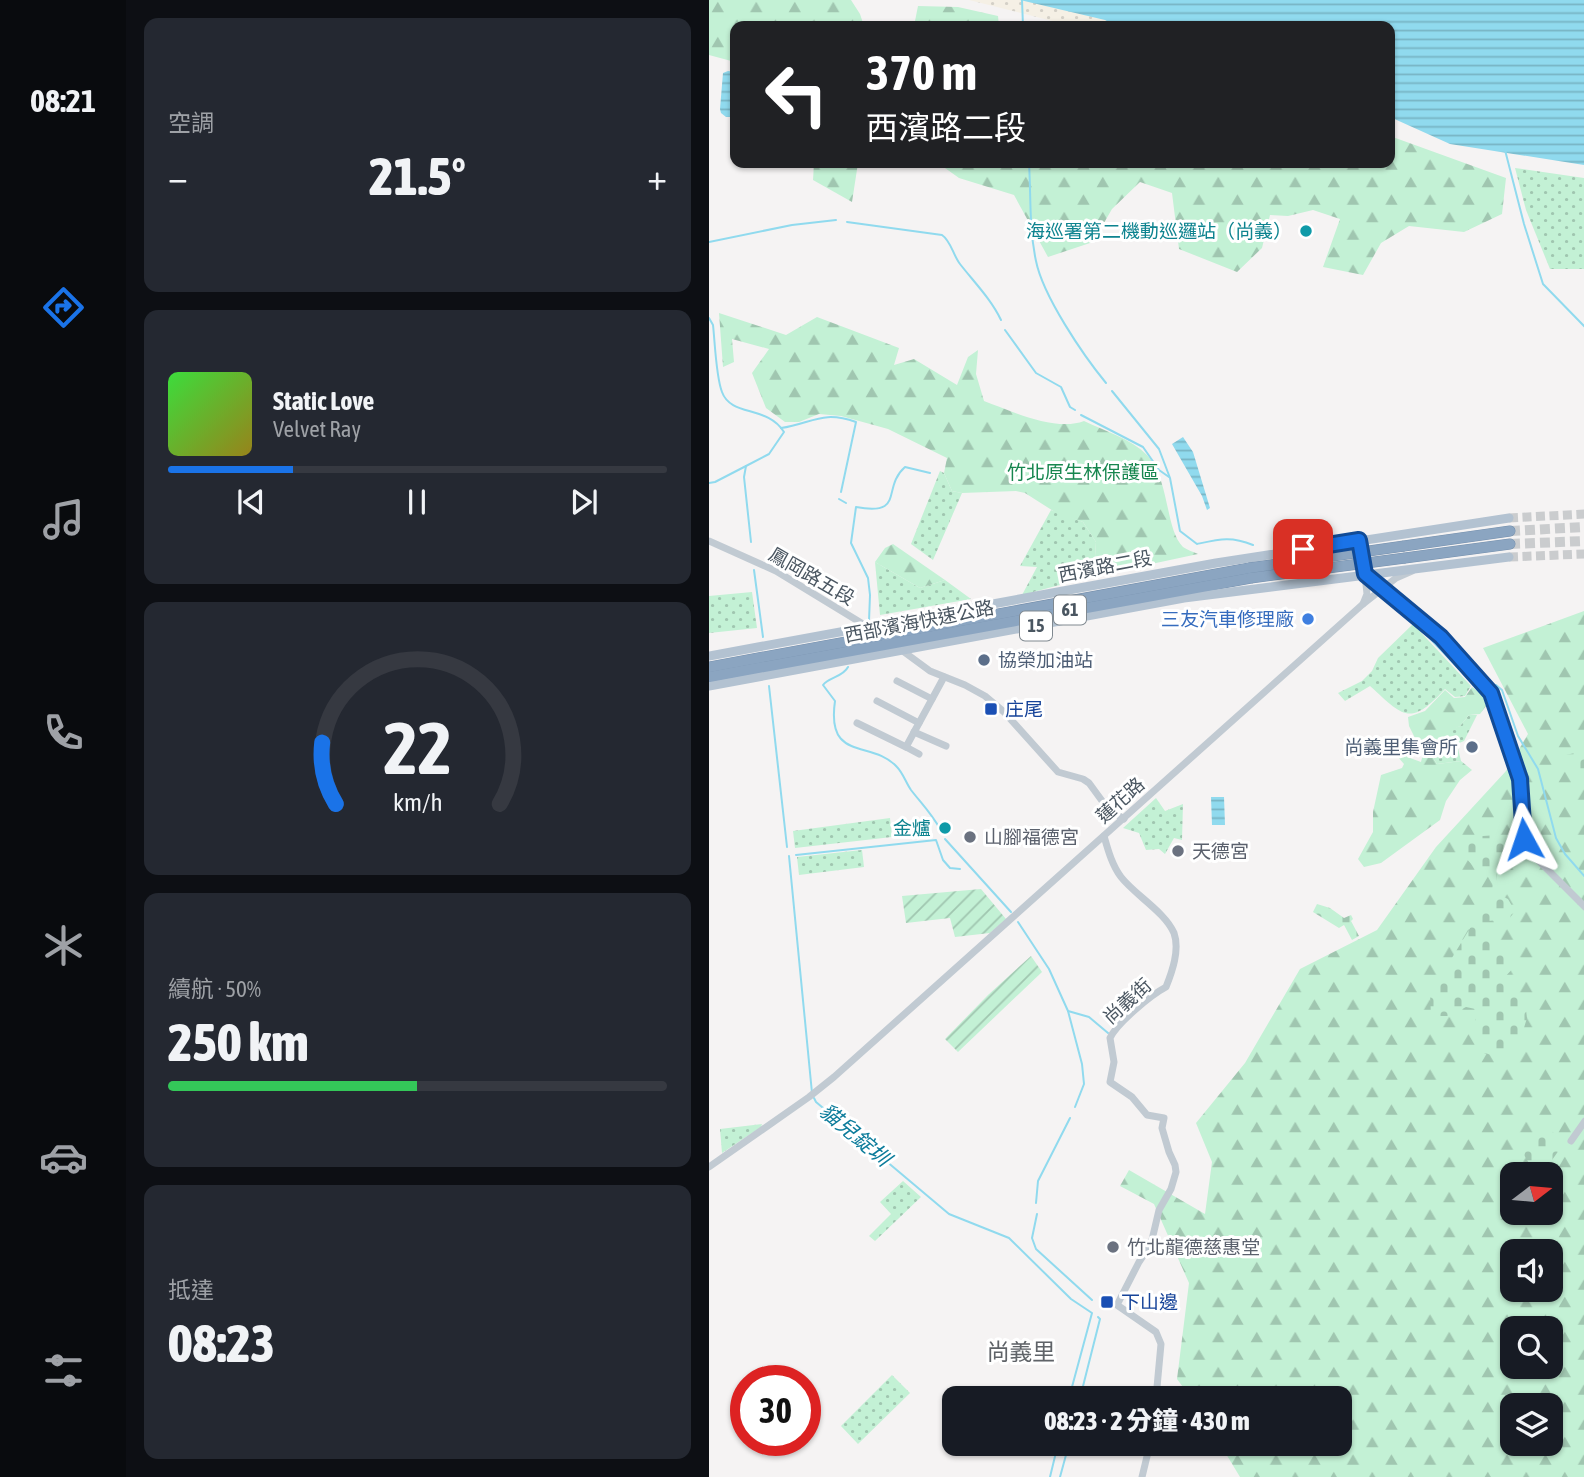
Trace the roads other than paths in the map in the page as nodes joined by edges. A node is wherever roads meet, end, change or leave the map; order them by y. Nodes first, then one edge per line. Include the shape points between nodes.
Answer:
1 (1509, 518) tunnel mouth
2 (1509, 531) tunnel mouth
3 (1359, 540) junction
4 (709, 541) edge
5 (1510, 544) tunnel mouth
6 (1509, 557) tunnel mouth
7 (1423, 567) junction
8 (1250, 573) junction
9 (1365, 574) junction
10 (1382, 589) junction
11 (1363, 604) junction
12 (868, 628) junction
13 (881, 635) junction
14 (891, 644) junction
15 (900, 650) junction
16 (709, 656) edge
17 (709, 667) edge
18 (709, 677) edge
19 (944, 677) junction
20 (897, 681) dead end
21 (709, 686) edge
22 (932, 699) junction
23 (877, 701) dead end
24 (857, 723) dead end
25 (919, 723) junction
26 (914, 732) junction
27 (946, 746) dead end
28 (906, 747) junction
29 (919, 754) dead end
30 (1124, 818) junction
31 (1104, 836) junction
32 (1584, 907) edge
33 (1584, 1121) edge
34 (1571, 1141) dead end
35 (709, 1167) edge
36 (1157, 1386) edge
37 (1147, 1456) edge
38 (1142, 1477) edge

1 - 3 main road, 西濱路二段 / 15
2 - 8 highway, 西部濱海快速公路 / 61, bridge
3 - 9 street
3 - 12 main road, 西濱路二段 / 15 via 1216,562
4 - 12 street, 鳳岡路五段 via 776,571
5 - 8 highway, 西部濱海快速公路 / 61, bridge
6 - 7 main road, 15
7 - 9 main road, 15
7 - 10 street, 蓮花路
8 - 13 highway, 西部濱海快速公路 / 61
8 - 14 highway, 西部濱海快速公路 / 61
9 - 10 street
9 - 11 street
9 - 15 main road, 15 via 1184,598
10 - 11 street, 蓮花路
10 - 32 street via 1441,637 1491,693 1520,779 1527,849
11 - 30 street, 蓮花路
12 - 13 street, 鳳岡路五段
12 - 16 main road, 西濱路二段 / 15
13 - 14 street, 鳳岡路五段
13 - 17 highway, 西部濱海快速公路 / 61
14 - 15 street, 鳳岡路五段
14 - 18 highway, 西部濱海快速公路 / 61
15 - 19 street, 鳳岡路五段
15 - 21 main road, 15
19 - 22 street
19 - 30 street, 鳳岡路五段 via 994,702 1058,772 1089,783 1108,809
20 - 22 street
22 - 25 street
23 - 25 street
24 - 28 street
25 - 26 street
26 - 27 street
26 - 28 street
28 - 29 street
30 - 31 street, 蓮花路
31 - 35 street, 蓮花路 via 817,1091
31 - 36 street, 尚義街 via 1121,878 1162,918 1175,941 1166,987 1146,1000 1110,1038 1114,1062 1110,1082 1148,1115 1164,1118 1165,1142 1176,1172 1159,1210 1151,1244 1117,1305 1160,1338
33 - 34 street
37 - 38 street

